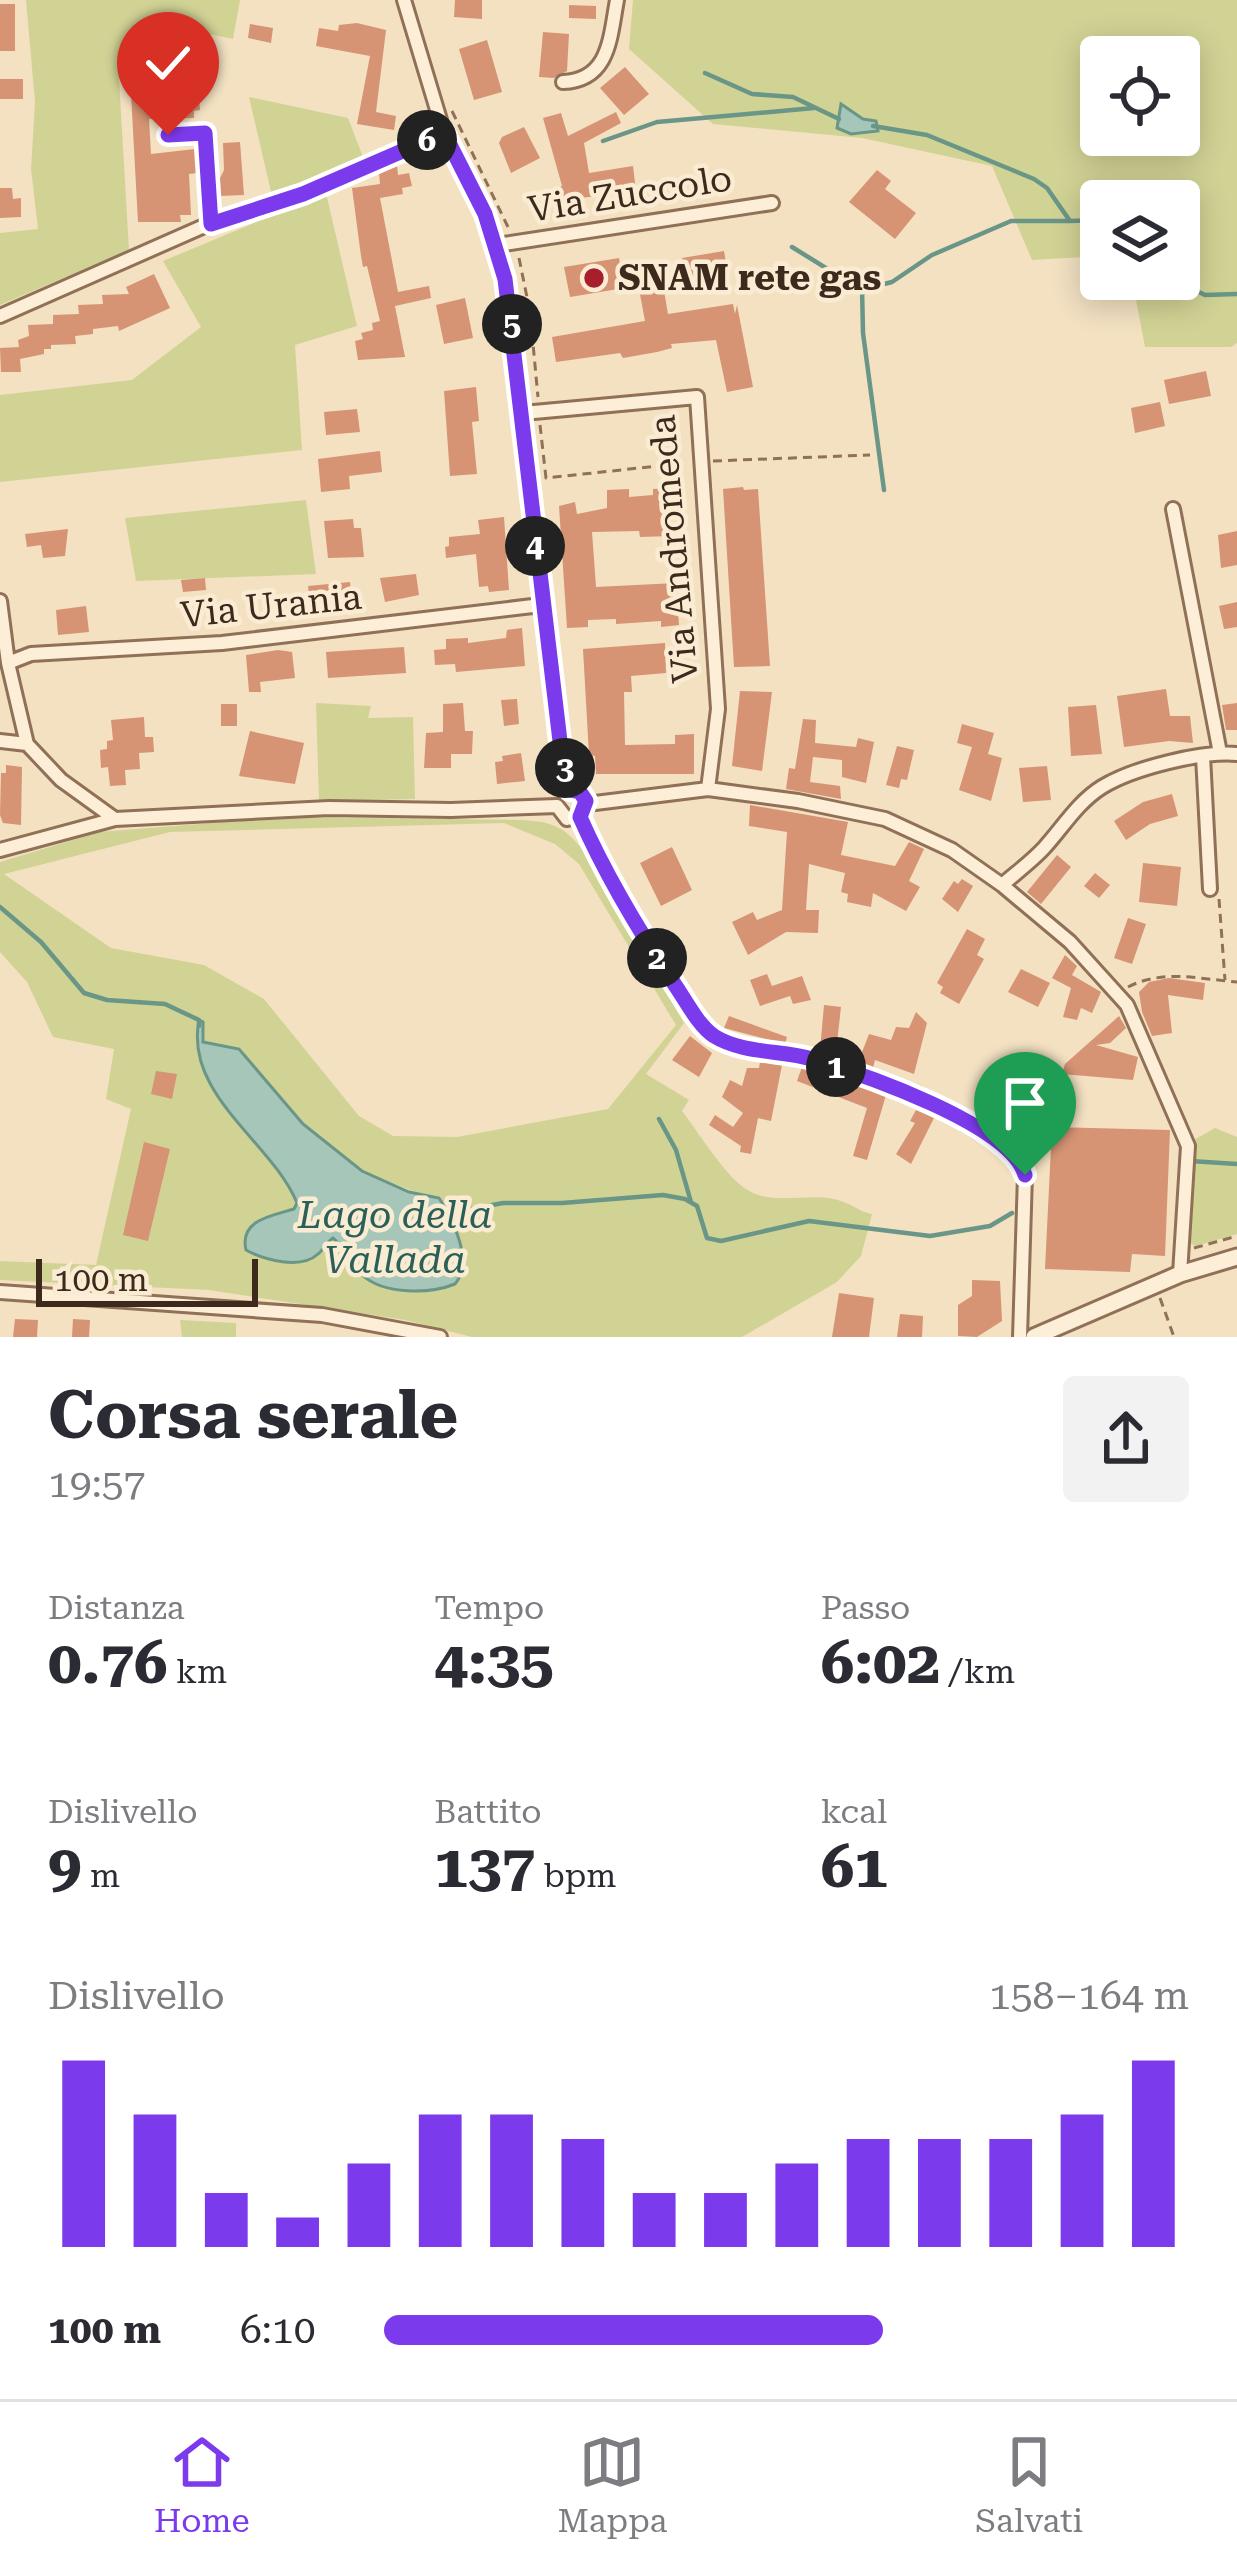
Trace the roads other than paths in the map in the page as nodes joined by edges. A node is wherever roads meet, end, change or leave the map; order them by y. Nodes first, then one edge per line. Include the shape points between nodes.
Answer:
1 (404, 0) edge
2 (617, 0) edge
3 (563, 82) dead end
4 (444, 133) junction
5 (168, 135) dead end
6 (772, 202) dead end
7 (211, 224) junction
8 (496, 245) junction
9 (0, 316) edge
10 (523, 413) junction
11 (1173, 509) dead end
12 (0, 601) edge
13 (541, 605) junction
14 (8, 663) junction
15 (0, 741) edge
16 (27, 744) junction
17 (1220, 753) junction
18 (1237, 754) edge
19 (1203, 756) junction
20 (708, 789) junction
21 (570, 790) junction
22 (556, 806) junction
23 (584, 811) junction
24 (115, 819) junction
25 (0, 850) edge
26 (1002, 885) junction
27 (1210, 889) road end
28 (1237, 1257) edge
29 (1180, 1274) junction
30 (0, 1292) edge
31 (440, 1337) edge
32 (1019, 1337) edge
33 (1034, 1337) edge

1 - 4 street, Via Zuccolo
2 - 3 street via 598,68 582,81
4 - 7 street
4 - 8 street, Via Zuccolo
5 - 7 street via 205,133
6 - 8 street, Via Zuccolo
7 - 9 street
8 - 10 street, Via Zuccolo
10 - 13 street, Via Zuccolo
10 - 20 street, Via Andromeda via 697,397 718,709
11 - 17 street
12 - 14 street
13 - 14 street, Via Urania via 222,643 31,654
13 - 21 street, Via Zuccolo
14 - 16 street
15 - 16 street
16 - 24 street
17 - 18 street
17 - 19 street
19 - 26 street via 1102,787
19 - 27 street
20 - 23 street
20 - 26 street via 885,819
21 - 22 street
21 - 23 street via 582,794
22 - 23 street via 567,819
22 - 24 street
23 - 32 street via 598,856 643,938 715,1036 917,1094 1010,1150 1025,1175
24 - 25 street
26 - 29 street via 1127,1005 1188,1146
28 - 29 street
29 - 33 street
30 - 31 street via 322,1315

